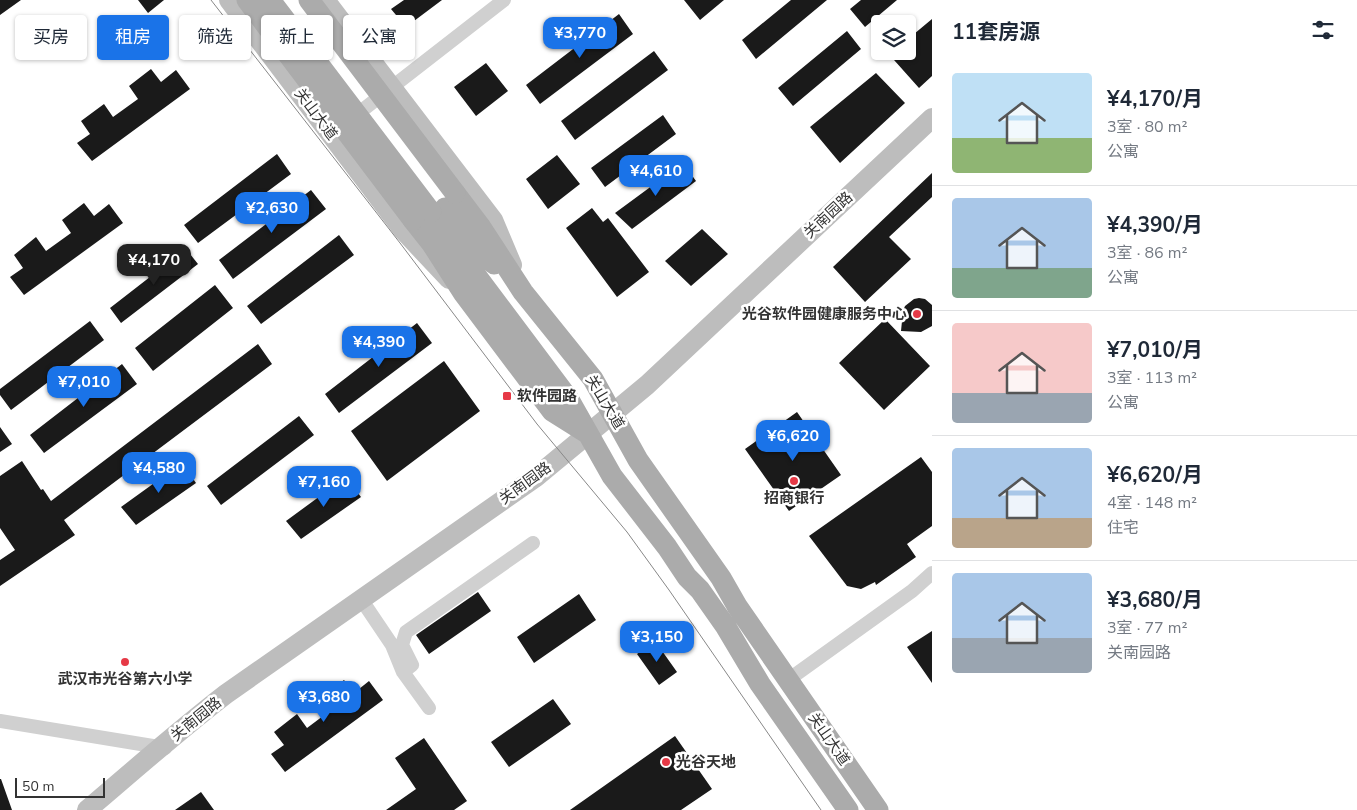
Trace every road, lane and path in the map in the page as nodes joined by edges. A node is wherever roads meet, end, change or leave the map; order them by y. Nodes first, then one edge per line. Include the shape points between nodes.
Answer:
1 (229, 0) edge
2 (247, 0) edge
3 (270, 0) edge
4 (288, 0) edge
5 (310, 0) edge
6 (325, 0) edge
7 (504, 0) edge
8 (392, 86) junction
9 (932, 118) edge
10 (331, 135) junction
11 (932, 136) edge
12 (435, 207) junction
13 (523, 292) junction
14 (464, 294) junction
15 (615, 419) junction
16 (591, 439) junction
17 (533, 543) dead end
18 (932, 573) edge
19 (364, 604) junction
20 (403, 672) junction
21 (788, 680) junction
22 (429, 708) dead end
23 (0, 720) edge
24 (167, 748) junction
25 (87, 810) edge
26 (99, 810) edge
27 (848, 810) edge
28 (878, 810) edge

1 - 10 main road, 关山大道
2 - 12 main road, bridge
3 - 12 main road, bridge
4 - 12 main road
5 - 12 main road, bridge
6 - 8 main road, 关山大道
7 - 8 street
8 - 10 street
8 - 13 main road, 关山大道 via 493,220
9 - 15 main road, 关南园路 via 646,385
10 - 14 main road, 关山大道 via 403,230
11 - 15 main road, 关南园路 via 663,388
12 - 13 main road
12 - 14 main road via 432,244
12 - 16 main road, 关山大道 via 457,250 568,398
13 - 15 main road, 关山大道 via 593,379
14 - 16 main road via 552,411
15 - 16 main road, 关南园路
15 - 21 main road, 关山大道 via 638,460
16 - 19 main road, 关南园路
16 - 27 main road, 关山大道 via 612,476 686,576 700,590 760,684
17 - 20 street via 406,632 402,645 412,665
18 - 21 street via 912,591
19 - 20 street via 392,645
19 - 24 main road, 关南园路 via 226,694 182,728
20 - 22 street
21 - 28 main road, 关山大道
23 - 24 street
24 - 25 main road, 关南园路
24 - 26 main road, 关南园路

